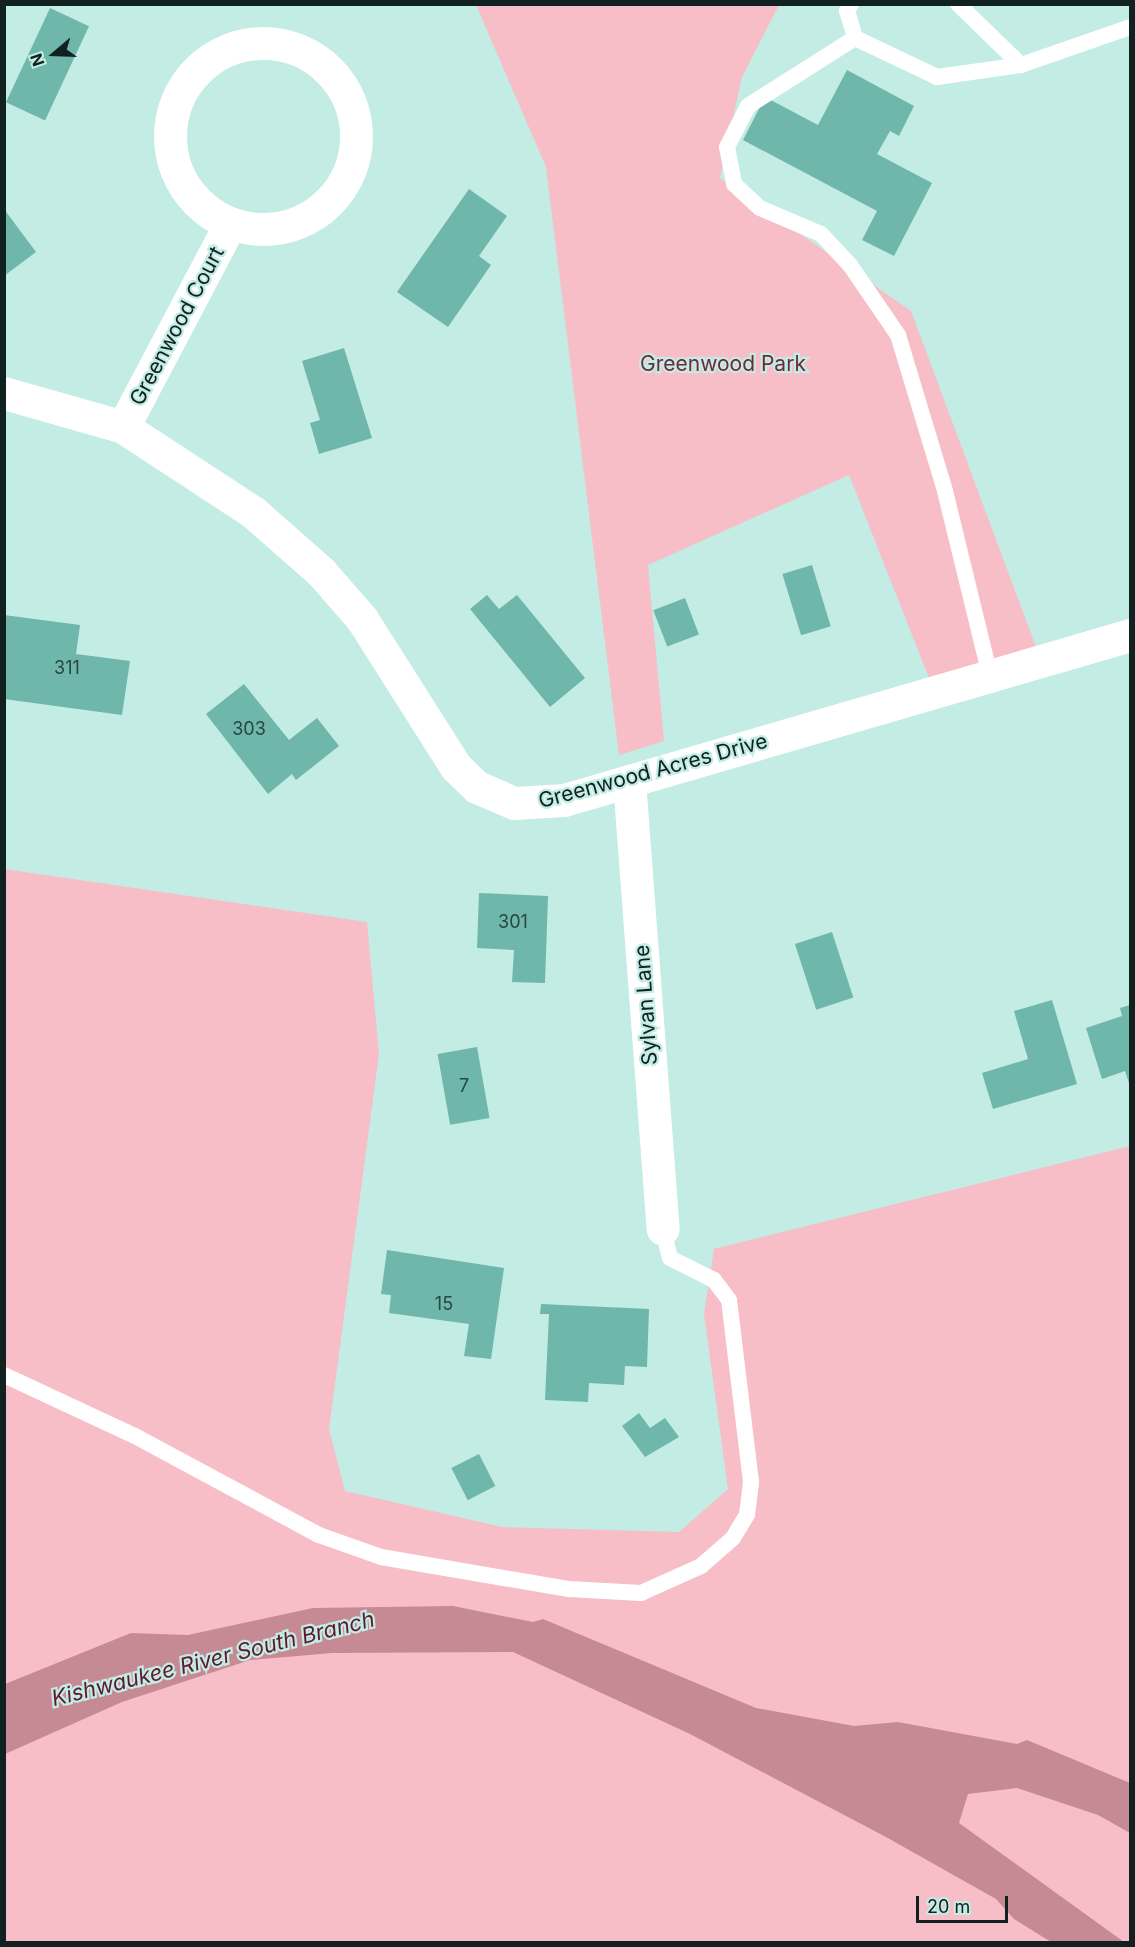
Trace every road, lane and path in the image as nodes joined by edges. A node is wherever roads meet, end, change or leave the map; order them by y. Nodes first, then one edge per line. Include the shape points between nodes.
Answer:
1 (851, 4) edge
2 (958, 4) edge
3 (1131, 27) edge
4 (855, 38) junction
5 (1021, 65) junction
6 (230, 224) junction
7 (4, 393) edge
8 (123, 428) junction
9 (1131, 635) edge
10 (990, 676) junction
11 (629, 781) junction
12 (663, 1229) joint
13 (4, 1375) edge

1 - 4 lane via 847,11
2 - 5 lane
3 - 5 lane
4 - 5 lane via 937,77
4 - 10 lane via 748,106 727,147 734,184 760,208 821,234 850,265 898,335 945,491
6 - 6 street, Greenwood Court via 254,230 303,222 340,190 351,168 356,135 347,95 315,58 292,47 259,43 227,50 191,76 171,116 169,138 180,181 193,199
6 - 8 street, Greenwood Court
7 - 8 street, Greenwood Acres Drive
8 - 11 street, Greenwood Acres Drive via 253,512 321,572 383,645 442,747 477,787 498,800 537,806
9 - 10 street, Greenwood Acres Drive
10 - 11 street, Greenwood Acres Drive
11 - 12 street, Sylvan Lane
12 - 13 lane via 670,1258 714,1280 729,1300 751,1482 747,1515 733,1538 701,1566 641,1593 569,1589 381,1557 319,1535 135,1437

